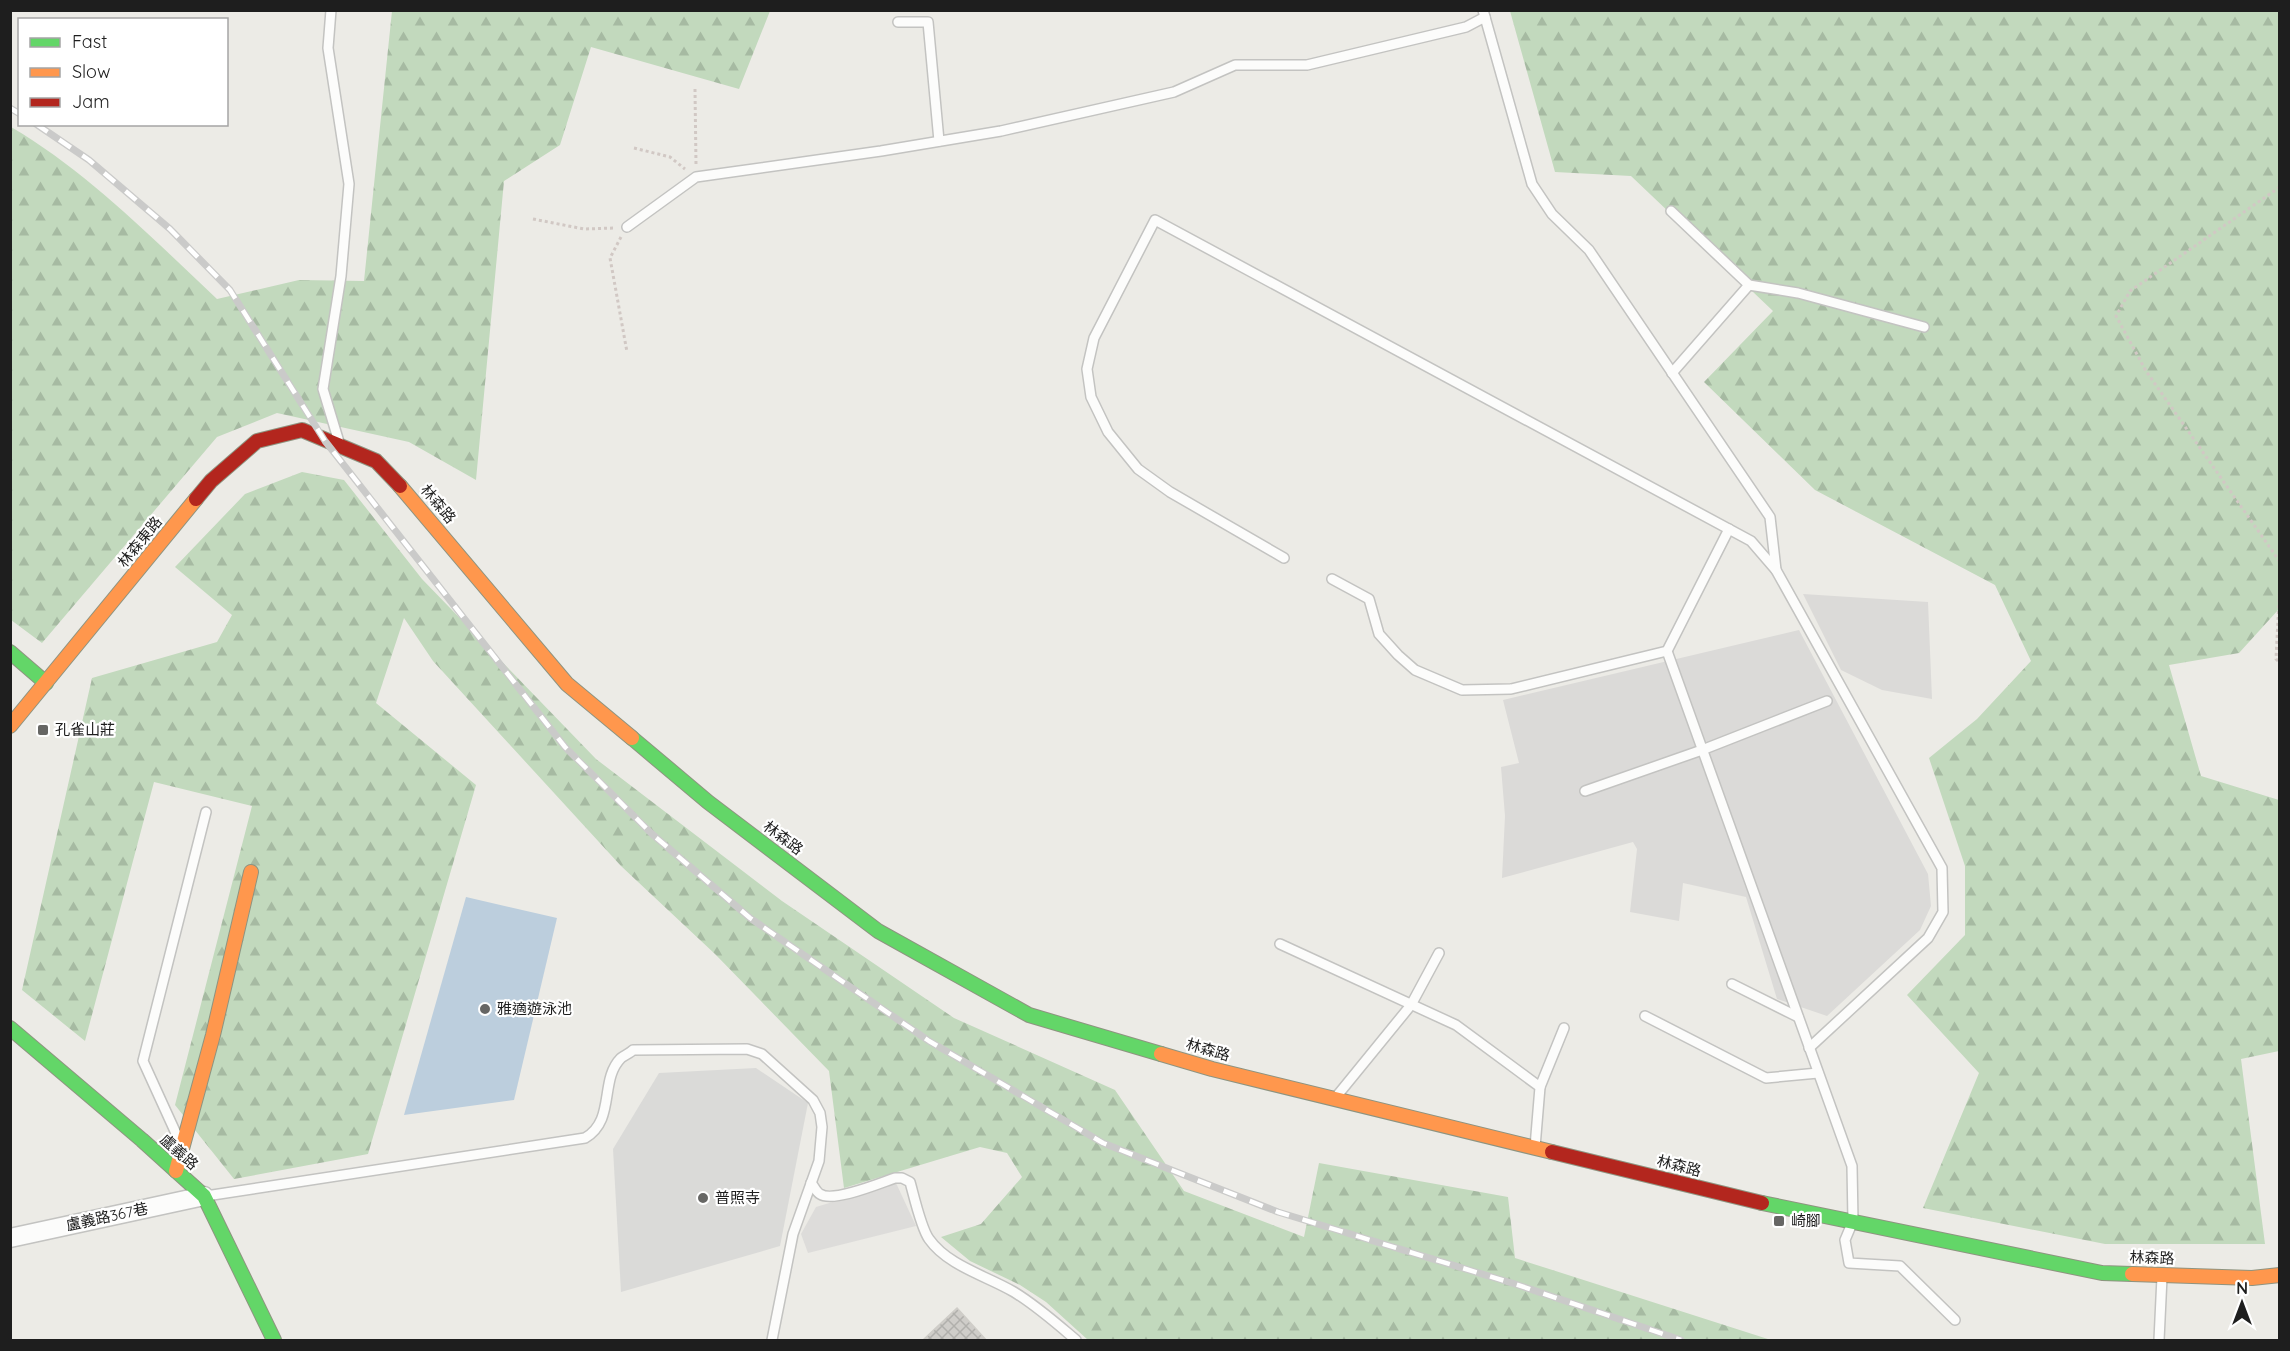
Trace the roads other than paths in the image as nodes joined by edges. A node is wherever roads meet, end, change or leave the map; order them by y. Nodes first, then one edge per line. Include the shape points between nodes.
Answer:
1 (331, 10) edge
2 (1484, 14) edge
3 (898, 22) dead end
4 (939, 141) junction
5 (1671, 211) dead end
6 (627, 227) road end
7 (1749, 285) junction
8 (1924, 327) dead end
9 (1672, 373) junction
10 (325, 441) joint
11 (341, 447) junction
12 (1729, 529) junction
13 (1284, 558) dead end
14 (1776, 570) junction
15 (1332, 579) dead end
16 (1667, 651) junction
17 (10, 652) edge
18 (46, 683) junction
19 (1827, 701) dead end
20 (10, 726) edge
21 (1702, 750) junction
22 (1586, 791) dead end
23 (206, 812) dead end
24 (251, 872) dead end
25 (1280, 944) dead end
26 (1439, 953) dead end
27 (1732, 984) dead end
28 (1411, 1005) junction
29 (1645, 1016) dead end
30 (1798, 1017) junction
31 (10, 1028) edge
32 (1564, 1029) dead end
33 (1809, 1048) junction
34 (1818, 1073) junction
35 (1540, 1087) junction
36 (1334, 1098) junction
37 (1534, 1147) junction
38 (182, 1148) junction
39 (176, 1171) junction
40 (811, 1183) junction
41 (204, 1196) junction
42 (1853, 1221) junction
43 (10, 1238) edge
44 (2162, 1275) junction
45 (2280, 1275) edge
46 (1955, 1320) dead end
47 (274, 1341) edge
48 (772, 1341) edge
49 (1076, 1341) edge
50 (2159, 1341) edge

1 - 11 lane via 328,48 349,184 341,276 323,389
2 - 4 lane via 1466,27 1307,65 1235,65 1174,92
2 - 9 lane via 1532,184 1552,214 1589,250
3 - 4 lane via 928,22
4 - 6 lane via 696,177
5 - 7 lane
7 - 8 lane via 1798,293
7 - 9 lane
9 - 14 lane via 1770,517
10 - 11 main road, 林森路
10 - 18 main road, 林森東路 via 302,430 257,441 249,447 211,481
11 - 36 main road, 林森路 via 375,461 405,491 567,684 708,802 879,931 1029,1015 1212,1069
12 - 13 lane via 1155,220 1094,338 1088,369 1091,397 1108,432 1138,469
12 - 14 lane via 1751,540
12 - 16 lane
14 - 33 lane via 1942,868 1943,912 1928,938
15 - 16 lane via 1369,599 1379,634 1415,670 1462,690 1511,689
16 - 21 lane
17 - 18 main road
18 - 20 main road, 林森東路
19 - 21 lane
21 - 22 lane
21 - 30 lane
23 - 38 lane via 143,1061
24 - 38 main road
25 - 28 lane
26 - 28 lane
27 - 30 lane
28 - 35 lane via 1456,1025
28 - 36 lane
29 - 34 lane via 1766,1078
30 - 33 lane
31 - 39 main road, 盧義路
32 - 35 lane
33 - 34 lane
34 - 42 lane via 1852,1166
35 - 37 lane
36 - 37 main road, 林森路
37 - 42 main road, 林森路
38 - 39 main road
39 - 41 main road, 盧義路
40 - 41 lane via 819,1161 820,1113 813,1100 762,1054 747,1049 633,1050 614,1068 601,1123 585,1138
40 - 48 lane via 793,1234
40 - 49 lane via 818,1194 826,1196 842,1195 895,1178 910,1182 928,1238 938,1248 965,1268 1039,1308
41 - 43 street, 盧義路367巷
41 - 47 main road, 盧義路
42 - 44 main road, 林森路 via 2102,1273
42 - 46 lane via 1845,1240 1849,1263 1900,1266
44 - 45 main road, 林森路
44 - 50 lane

